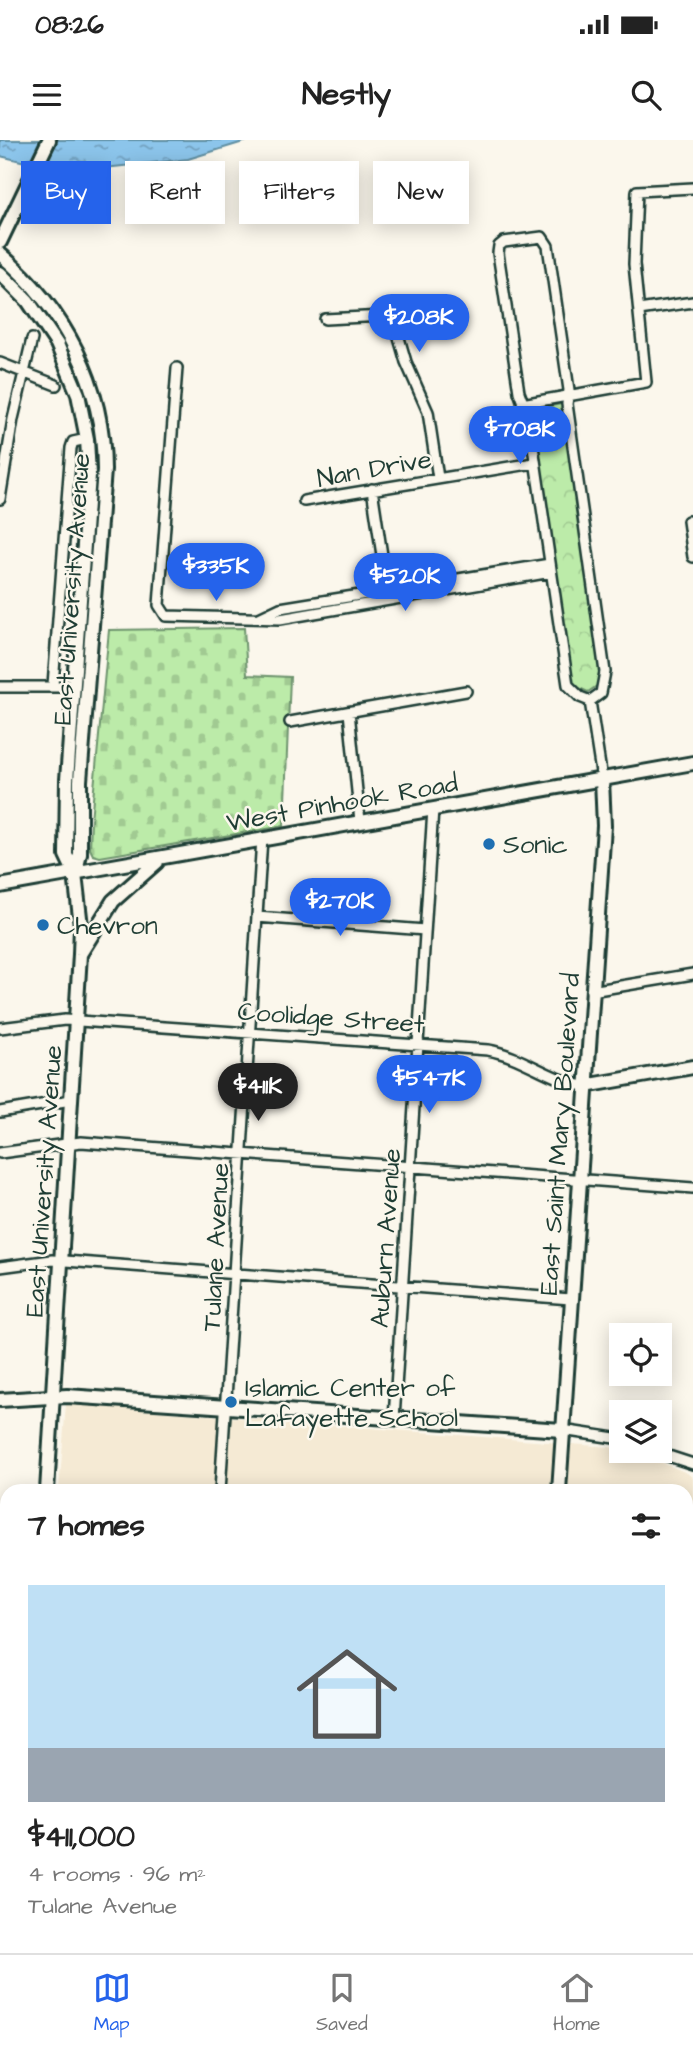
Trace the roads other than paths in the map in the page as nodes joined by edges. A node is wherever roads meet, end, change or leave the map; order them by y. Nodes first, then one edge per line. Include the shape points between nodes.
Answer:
1 (48, 140) edge
2 (693, 188) edge
3 (0, 242) edge
4 (0, 254) edge
5 (0, 273) edge
6 (693, 302) edge
7 (639, 310) junction
8 (325, 319) dead end
9 (32, 339) dead end
10 (0, 363) edge
11 (177, 368) dead end
12 (23, 373) junction
13 (56, 385) dead end
14 (569, 396) junction
15 (522, 404) junction
16 (103, 437) junction
17 (87, 439) junction
18 (534, 463) junction
19 (438, 478) junction
20 (372, 489) junction
21 (0, 499) edge
22 (304, 501) dead end
23 (688, 521) dead end
24 (692, 540) edge
25 (693, 557) edge
26 (550, 568) junction
27 (387, 589) junction
28 (389, 600) junction
29 (261, 617) junction
30 (53, 685) junction
31 (0, 687) edge
32 (73, 687) junction
33 (88, 688) junction
34 (466, 691) dead end
35 (590, 701) junction
36 (349, 712) junction
37 (290, 722) dead end
38 (693, 763) edge
39 (602, 779) junction
40 (433, 809) junction
41 (360, 821) junction
42 (262, 838) junction
43 (159, 860) junction
44 (75, 874) junction
45 (0, 886) edge
46 (257, 917) junction
47 (425, 930) junction
48 (80, 954) junction
49 (693, 974) edge
50 (591, 991) junction
51 (76, 1020) junction
52 (0, 1028) edge
53 (248, 1033) junction
54 (418, 1046) junction
55 (693, 1068) edge
56 (585, 1086) junction
57 (71, 1100) junction
58 (0, 1112) edge
59 (69, 1143) junction
60 (0, 1153) edge
61 (242, 1154) junction
62 (410, 1166) junction
63 (579, 1179) junction
64 (693, 1188) edge
65 (61, 1261) junction
66 (0, 1267) edge
67 (235, 1275) junction
68 (403, 1286) junction
69 (571, 1299) junction
70 (52, 1396) junction
71 (0, 1400) edge
72 (226, 1406) junction
73 (394, 1419) junction
74 (562, 1430) junction
75 (609, 1437) edge
76 (672, 1457) edge
77 (693, 1464) edge
78 (47, 1484) edge
79 (220, 1484) edge
80 (559, 1484) edge

1 - 3 main road
2 - 7 street via 637,191 634,264
4 - 16 main road, East University Avenue via 48,303 73,342 91,387
5 - 17 main road, East University Avenue via 28,301 57,344 78,394
6 - 7 street
7 - 14 street via 646,382
8 - 19 street via 384,317 395,324 430,420
9 - 12 street
10 - 12 street
11 - 29 street via 161,610 171,617
12 - 13 street
12 - 21 street
14 - 15 street
14 - 15 street via 548,246 542,237 522,239 502,243 498,253
14 - 35 street via 605,672 601,693
15 - 18 street via 529,419
16 - 17 main road
16 - 33 main road, East University Avenue
17 - 30 street via 73,442 71,448
17 - 32 main road, East University Avenue via 89,475
18 - 19 street, Nan Drive
18 - 26 street
19 - 20 street, Nan Drive
20 - 22 street, Nan Drive
20 - 27 street
23 - 24 street
24 - 25 street
26 - 27 street
26 - 28 street
26 - 35 street via 568,685
27 - 28 street
27 - 29 street via 280,608
28 - 29 street via 280,619
30 - 31 street
30 - 32 street
32 - 33 main road
32 - 44 main road, East University Avenue via 66,855
33 - 44 main road, East University Avenue via 80,854
34 - 36 street
35 - 39 street
36 - 37 street
36 - 41 street
38 - 39 main road, West Pinhook Road
39 - 40 main road, West Pinhook Road
39 - 50 main road, East Saint Mary Boulevard via 604,826
40 - 41 main road, West Pinhook Road
40 - 47 street, Auburn Avenue
41 - 42 main road, West Pinhook Road
42 - 43 main road, West Pinhook Road
42 - 46 street, Tulane Avenue
43 - 44 main road, West Pinhook Road
43 - 48 main road via 118,895
44 - 45 main road, West Pinhook Road
44 - 48 main road, East University Avenue
46 - 47 street
46 - 53 street, Tulane Avenue
47 - 54 street, Auburn Avenue
48 - 51 main road, East University Avenue
49 - 50 street
50 - 56 main road, East Saint Mary Boulevard
51 - 52 street, Coolidge Street
51 - 53 street, Coolidge Street
51 - 57 main road, East University Avenue
53 - 54 street, Coolidge Street
53 - 61 street, Tulane Avenue
54 - 56 street, Coolidge Street via 509,1054 550,1076
54 - 62 street, Auburn Avenue
55 - 56 main road, Coolidge Street
56 - 63 main road, East Saint Mary Boulevard
57 - 58 street
57 - 59 main road, East University Avenue
59 - 60 street
59 - 61 street
59 - 65 main road, East University Avenue
61 - 62 street
61 - 67 street, Tulane Avenue
62 - 63 street
62 - 68 street, Auburn Avenue
63 - 64 street
63 - 69 main road, East Saint Mary Boulevard
65 - 66 street
65 - 67 street
65 - 70 main road, East University Avenue
67 - 68 street
67 - 72 street, Tulane Avenue
68 - 69 street
68 - 73 street, Auburn Avenue
69 - 74 main road, East Saint Mary Boulevard
70 - 71 main road
70 - 72 main road
70 - 78 main road, East University Avenue
72 - 73 main road
72 - 79 street, Tulane Avenue
73 - 74 main road
74 - 75 street
74 - 80 main road, East Saint Mary Boulevard
76 - 77 street

